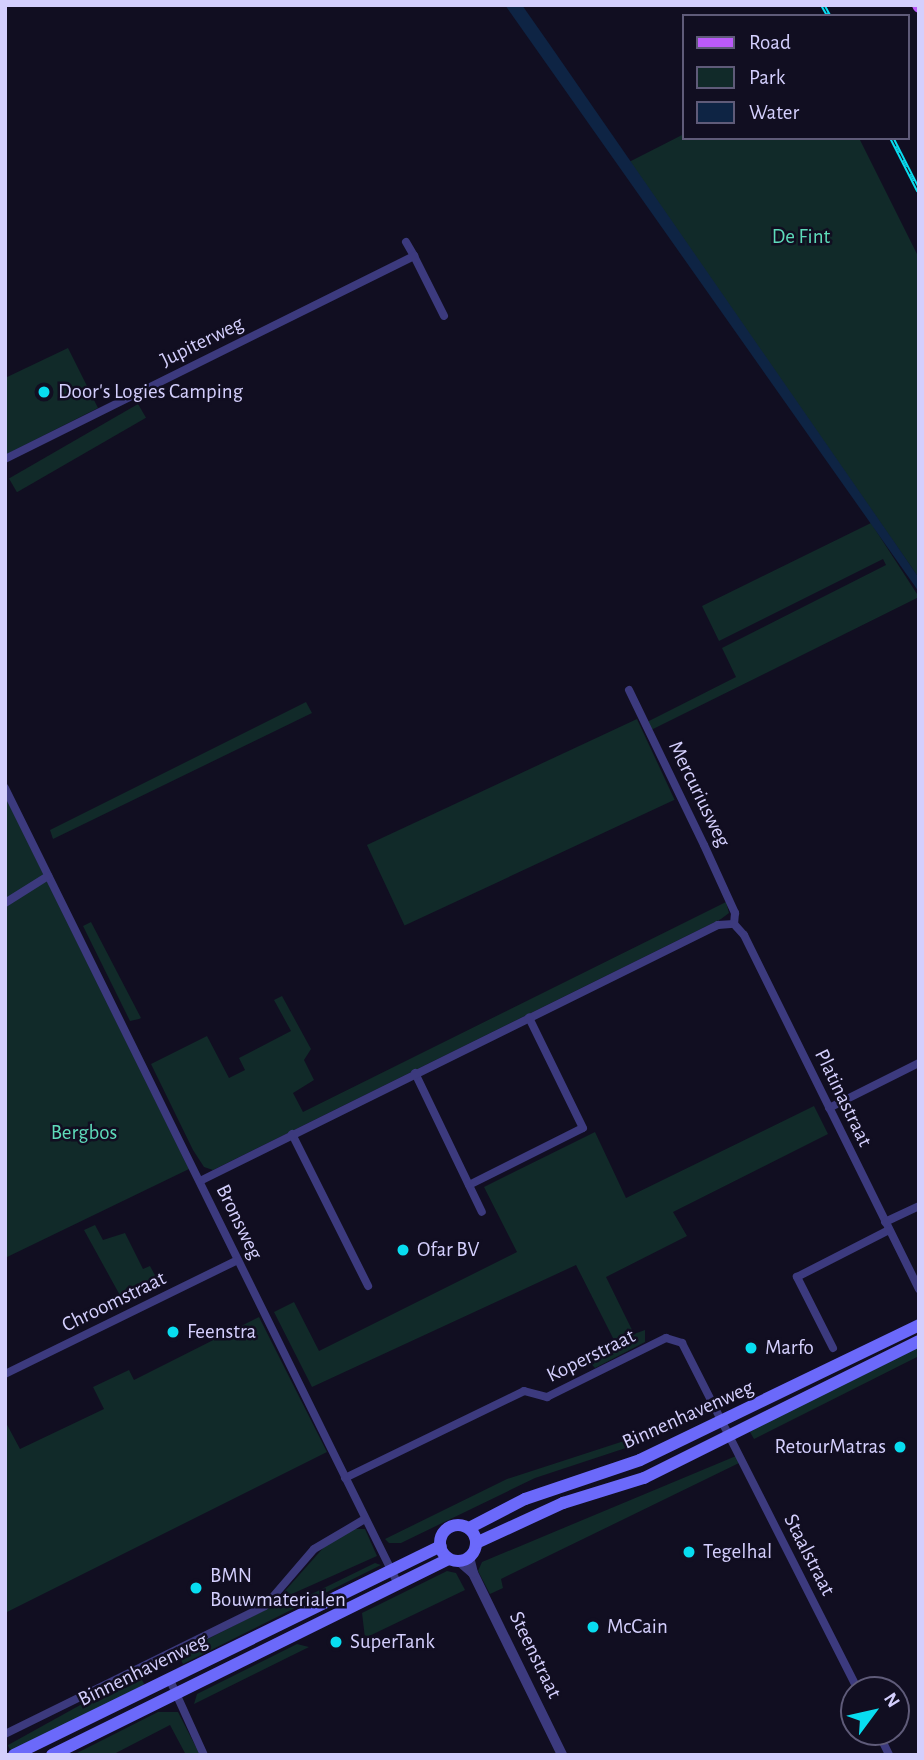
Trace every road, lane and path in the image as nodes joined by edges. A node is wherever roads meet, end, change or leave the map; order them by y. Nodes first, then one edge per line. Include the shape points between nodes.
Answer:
1 (406, 242) dead end
2 (414, 256) junction
3 (444, 316) dead end
4 (5, 459) edge
5 (629, 690) dead end
6 (5, 788) edge
7 (48, 876) junction
8 (5, 903) edge
9 (734, 924) junction
10 (529, 1018) junction
11 (919, 1063) edge
12 (415, 1073) junction
13 (829, 1108) junction
14 (292, 1134) junction
15 (200, 1181) junction
16 (469, 1185) junction
17 (919, 1206) edge
18 (482, 1212) dead end
19 (887, 1226) junction
20 (238, 1260) junction
21 (368, 1286) dead end
22 (919, 1289) edge
23 (919, 1325) edge
24 (919, 1341) edge
25 (833, 1348) dead end
26 (5, 1374) edge
27 (724, 1422) junction
28 (730, 1436) junction
29 (345, 1478) junction
30 (365, 1519) junction
31 (469, 1528) junction
32 (476, 1543) junction
33 (440, 1546) junction
34 (459, 1559) junction
35 (390, 1568) junction
36 (398, 1584) junction
37 (851, 1676) edge
38 (169, 1678) junction
39 (175, 1693) junction
40 (5, 1734) edge
41 (13, 1755) edge
42 (52, 1755) edge
43 (204, 1755) edge
44 (562, 1755) edge

1 - 2 street
2 - 3 street
2 - 4 street, Jupiterweg
5 - 9 street, Mercuriusweg via 734,913
6 - 7 street, Bronsweg
7 - 8 street
7 - 15 street, Bronsweg
9 - 10 street via 718,925
9 - 13 street, Platinastraat via 744,935
10 - 12 street
10 - 16 street via 583,1128
11 - 13 street
12 - 14 street
12 - 16 street
13 - 19 street, Platinastraat
14 - 15 street
14 - 21 street
15 - 20 street, Bronsweg
16 - 18 street
17 - 19 street
19 - 22 street, Platinastraat
19 - 25 street via 797,1277
20 - 26 street, Chroomstraat
20 - 29 street, Bronsweg
23 - 27 main road, Binnenhavenweg
24 - 28 main road, Binnenhavenweg
27 - 28 street, Koperstraat
27 - 29 street, Koperstraat via 682,1343 666,1338 547,1397 524,1391
27 - 31 main road, Binnenhavenweg via 640,1460 525,1499
28 - 32 main road, Binnenhavenweg via 644,1478 564,1503
28 - 37 street, Staalstraat
29 - 30 street, Bronsweg
30 - 35 street, Bronsweg
30 - 40 street, Binnenhavenweg via 314,1549 265,1606
31 - 32 main road
31 - 33 main road via 449,1527 442,1533
32 - 34 main road
33 - 34 main road
33 - 35 main road, Binnenhavenweg
34 - 36 main road, Binnenhavenweg
34 - 44 street, Steenstraat via 473,1573
35 - 36 street, Bronsweg
35 - 38 main road, Binnenhavenweg
36 - 39 main road, Binnenhavenweg
38 - 39 street
38 - 41 main road, Binnenhavenweg
39 - 42 main road, Binnenhavenweg
39 - 43 street

